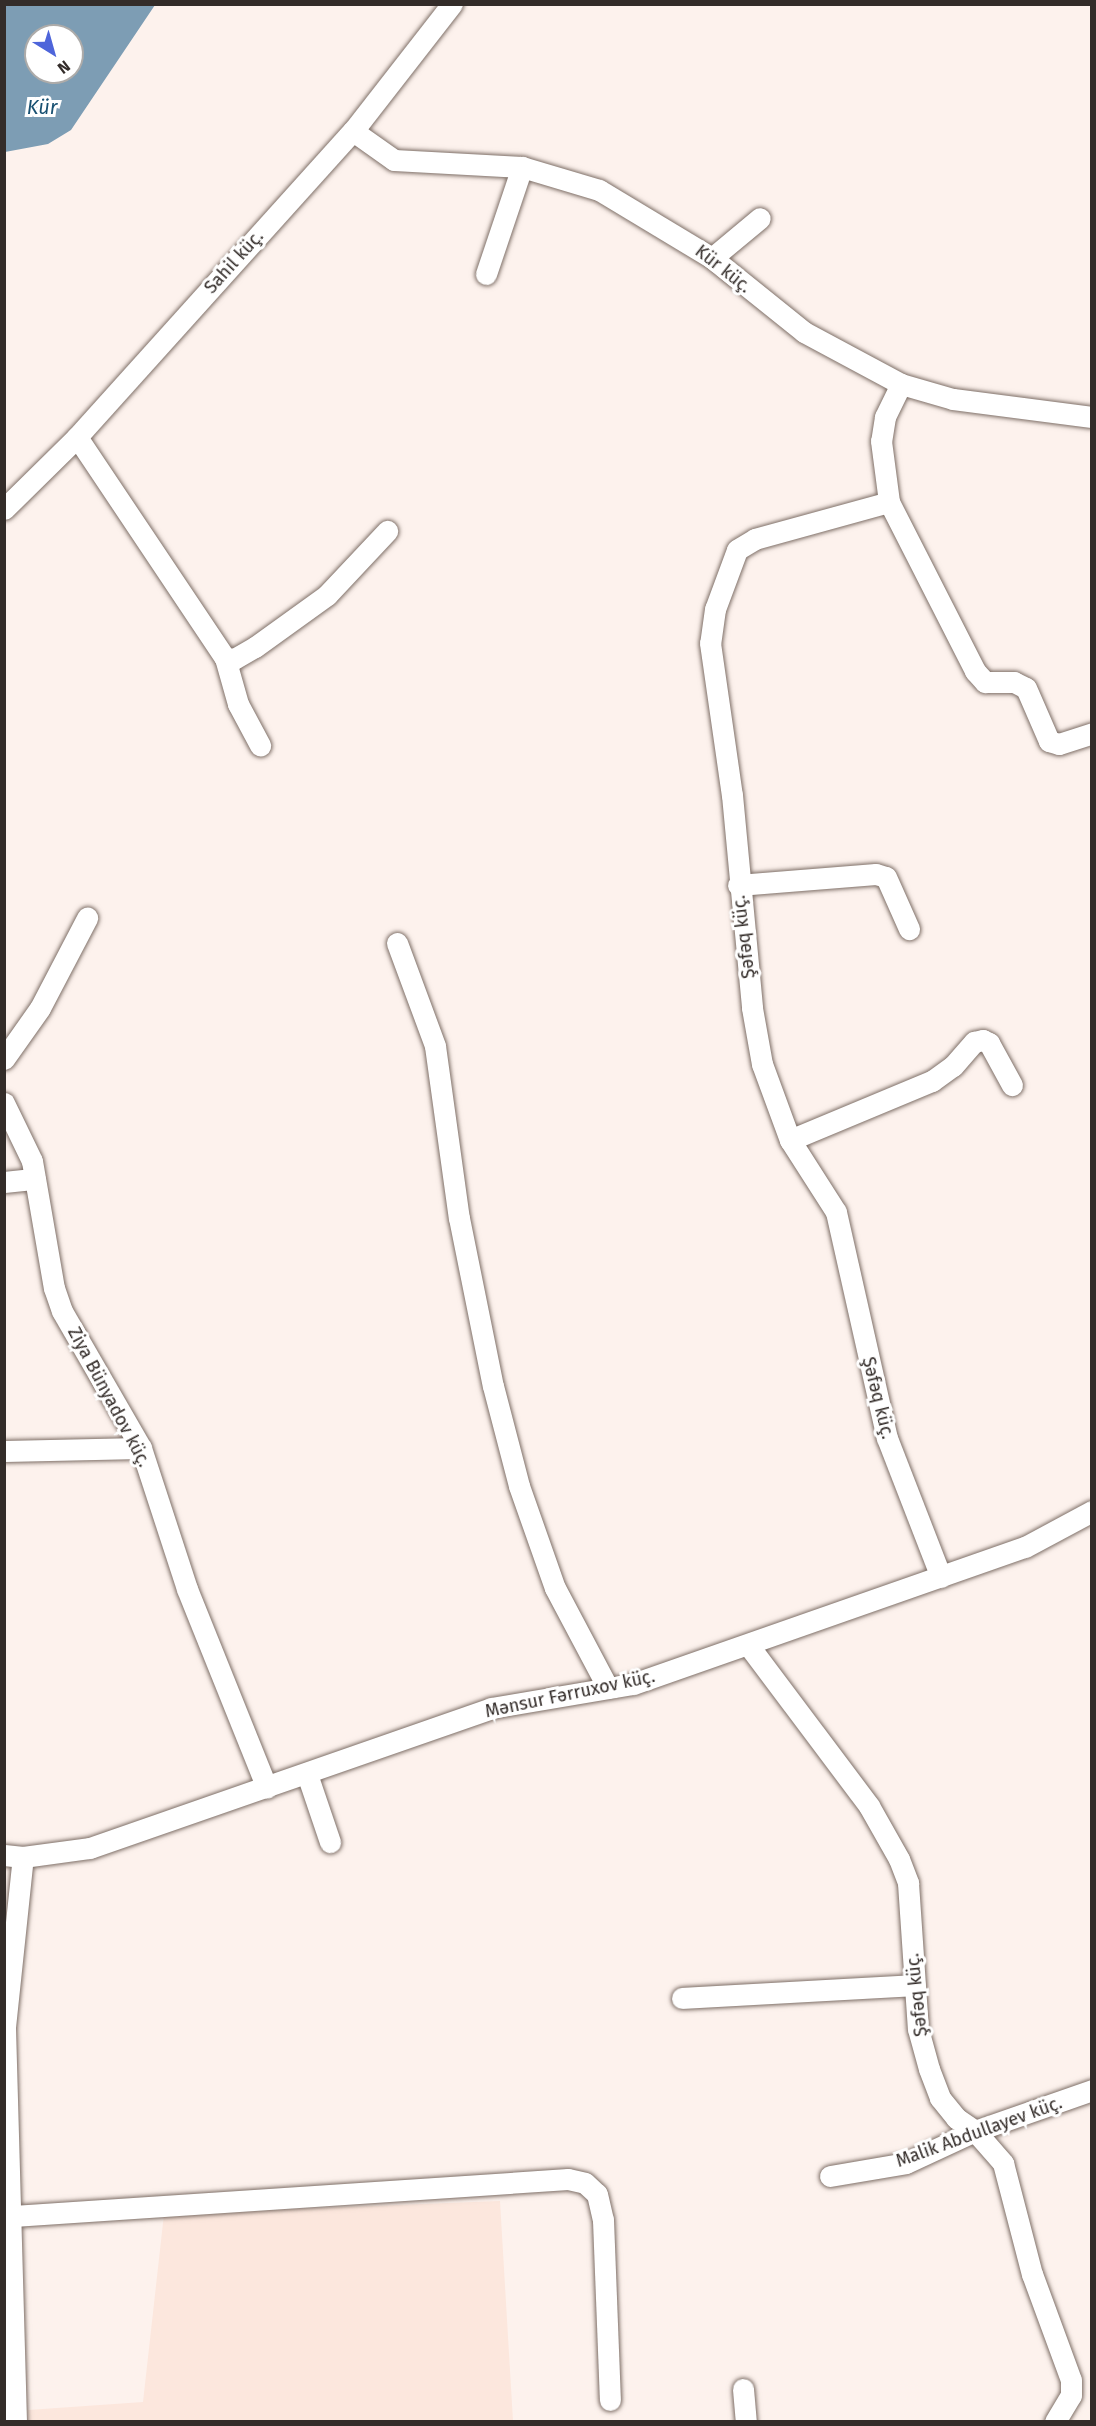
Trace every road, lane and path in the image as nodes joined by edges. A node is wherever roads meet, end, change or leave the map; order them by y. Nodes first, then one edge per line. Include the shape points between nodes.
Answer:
1 (452, 4) edge
2 (353, 131) junction
3 (522, 167) junction
4 (760, 218) dead end
5 (712, 258) junction
6 (486, 274) dead end
7 (901, 384) junction
8 (1092, 417) edge
9 (77, 437) junction
10 (889, 502) junction
11 (4, 509) edge
12 (387, 531) dead end
13 (225, 658) junction
14 (1092, 733) edge
15 (260, 745) dead end
16 (738, 885) junction
17 (87, 918) dead end
18 (909, 929) dead end
19 (397, 943) dead end
20 (4, 1059) edge
21 (1012, 1085) dead end
22 (4, 1103) edge
23 (790, 1140) junction
24 (35, 1179) junction
25 (4, 1182) edge
26 (141, 1448) junction
27 (4, 1451) edge
28 (1092, 1511) edge
29 (941, 1577) junction
30 (749, 1646) junction
31 (608, 1688) junction
32 (308, 1774) junction
33 (267, 1788) junction
34 (330, 1842) dead end
35 (14, 1856) edge
36 (915, 1985) junction
37 (682, 1998) dead end
38 (1092, 2090) edge
39 (975, 2131) junction
40 (830, 2176) dead end
41 (13, 2216) junction
42 (743, 2390) dead end
43 (610, 2400) dead end
44 (16, 2421) edge
45 (746, 2421) edge
46 (1055, 2421) edge

1 - 2 street, Sahil küç.
2 - 3 street, Kür küç. via 394,160
2 - 9 street, Sahil küç.
3 - 5 street, Kür küç. via 599,190
3 - 6 street
4 - 5 street
5 - 7 street, Kür küç. via 804,332
7 - 8 street, Kür küç. via 953,399
7 - 10 street via 885,417 881,441
9 - 11 street, Sahil küç.
9 - 13 street
10 - 14 street via 975,671 985,682 1014,682 1026,688 1049,741 1059,744
10 - 16 street, Şəfəq küç. via 755,539 737,550 729,569 715,609 710,643 732,795
12 - 13 street via 327,595 255,647 234,659
13 - 15 street via 238,704
16 - 18 street via 876,874 886,877
16 - 23 street, Şəfəq küç. via 762,1064
17 - 20 street via 40,1008
19 - 31 street via 435,1046 459,1218 493,1386 519,1486 555,1588
21 - 23 street via 989,1043 974,1042 953,1066 932,1081
22 - 24 street, Ziya Bünyadov küç. via 24,1141
23 - 29 street, Şəfəq küç. via 836,1212 887,1438
24 - 25 street
24 - 26 street, Ziya Bünyadov küç. via 54,1288 62,1311
26 - 27 street
26 - 33 street, Ziya Bünyadov küç. via 187,1589
28 - 29 street, Mənsur Fərruxov küç. via 1025,1547
29 - 30 street, Mənsur Fərruxov küç.
30 - 31 street, Mənsur Fərruxov küç. via 633,1684
30 - 36 street, Şəfəq küç. via 869,1806 899,1859 908,1883
31 - 32 street, Mənsur Fərruxov küç. via 491,1708
32 - 33 street, Mənsur Fərruxov küç.
32 - 34 street
33 - 35 street, Mənsur Fərruxov küç. via 90,1848
35 - 41 street via 5,2027
36 - 37 street
36 - 39 street, Şəfəq küç. via 918,2029 940,2098 956,2118
38 - 39 street, Malik Abdullayev küç.
39 - 40 street, Malik Abdullayev küç. via 906,2163
39 - 46 street, Şəfəq küç. via 1004,2163 1032,2274 1071,2380 1071,2396
41 - 43 street via 568,2179 585,2182 597,2194 603,2220
41 - 44 street
42 - 45 street

